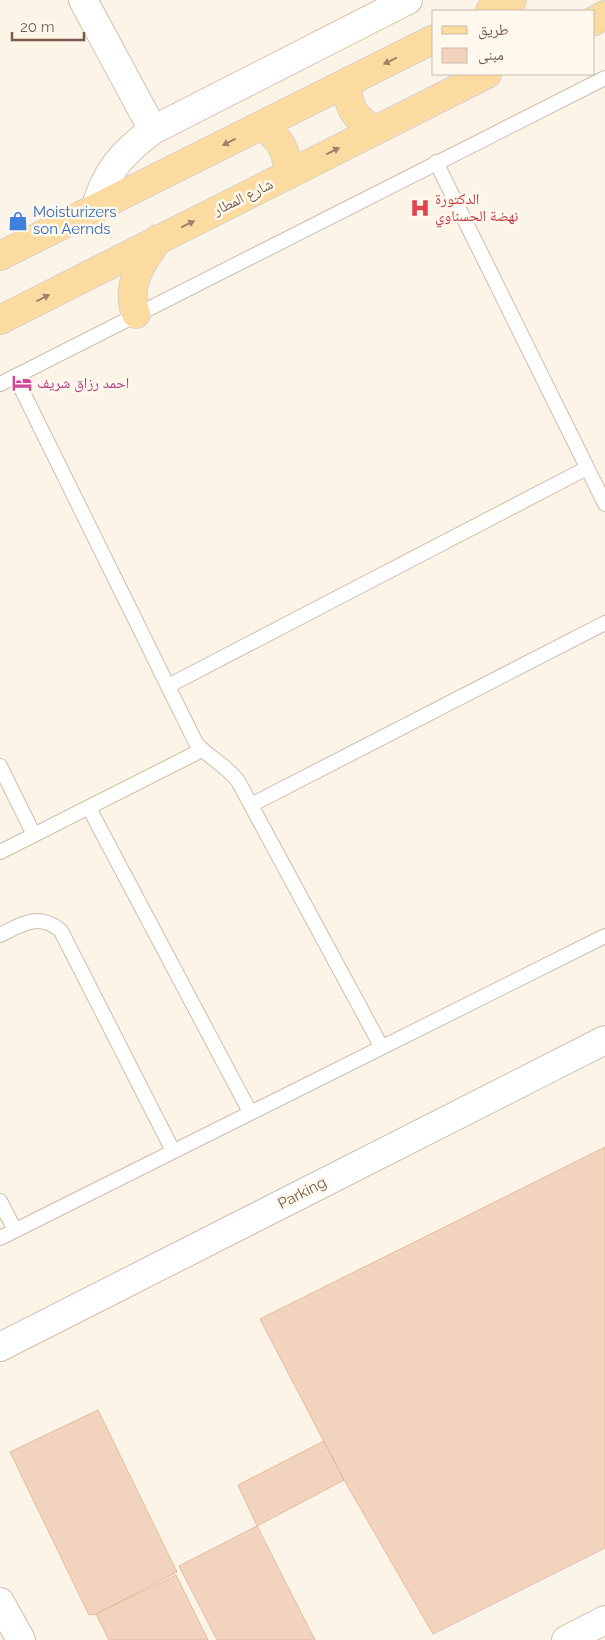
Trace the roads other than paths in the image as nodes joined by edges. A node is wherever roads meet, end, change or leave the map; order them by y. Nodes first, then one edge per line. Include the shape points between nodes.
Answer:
1 (83, 0) edge
2 (408, 0) edge
3 (512, 0) edge
4 (492, 10) edge
5 (432, 40) edge
6 (485, 75) edge
7 (605, 78) edge
8 (349, 81) junction
9 (262, 126) junction
10 (376, 129) junction
11 (153, 130) junction
12 (436, 162) junction
13 (288, 175) junction
14 (95, 209) junction
15 (158, 238) junction
16 (7, 249) edge
17 (136, 314) junction
18 (0, 320) edge
19 (15, 376) junction
20 (0, 384) edge
21 (587, 468) junction
22 (605, 503) edge
23 (605, 623) edge
24 (168, 686) junction
25 (202, 750) junction
26 (0, 766) edge
27 (251, 805) junction
28 (88, 808) junction
29 (34, 835) junction
30 (0, 852) edge
31 (0, 935) edge
32 (605, 936) edge
33 (605, 1040) edge
34 (381, 1046) junction
35 (250, 1112) junction
36 (174, 1151) junction
37 (0, 1201) edge
38 (15, 1230) junction
39 (0, 1238) edge
40 (0, 1347) edge
41 (0, 1602) edge
42 (605, 1620) edge
43 (21, 1640) edge
44 (566, 1640) edge

1 - 11 street
2 - 11 street
3 - 4 main road
5 -> 8 main road
6 - 10 main road, شارع المطار
7 - 12 lane
8 - 9 main road
8 - 10 main road via 353,111 366,125
9 - 13 main road via 279,141 286,157
9 -> 14 main road
13 -> 10 main road, شارع المطار
11 - 14 street via 127,149 102,184
12 - 17 lane
12 - 21 lane
15 -> 13 main road, شارع المطار
14 - 16 main road
15 - 17 main road via 134,279 132,303
18 -> 15 main road, شارع المطار
17 - 19 lane
19 - 20 lane
19 - 24 lane
21 - 22 lane
21 - 24 lane
23 - 27 lane
24 - 25 lane
25 - 27 lane via 231,772
25 - 28 lane
26 - 29 lane
27 - 34 lane
28 - 29 lane
28 - 35 lane
29 - 30 lane
31 - 36 lane via 37,920 46,921 61,930
32 - 34 lane
33 - 40 street, Parking
34 - 35 lane
35 - 36 lane
36 - 38 lane
37 - 38 lane
38 - 39 lane
41 - 43 street
42 - 44 street

